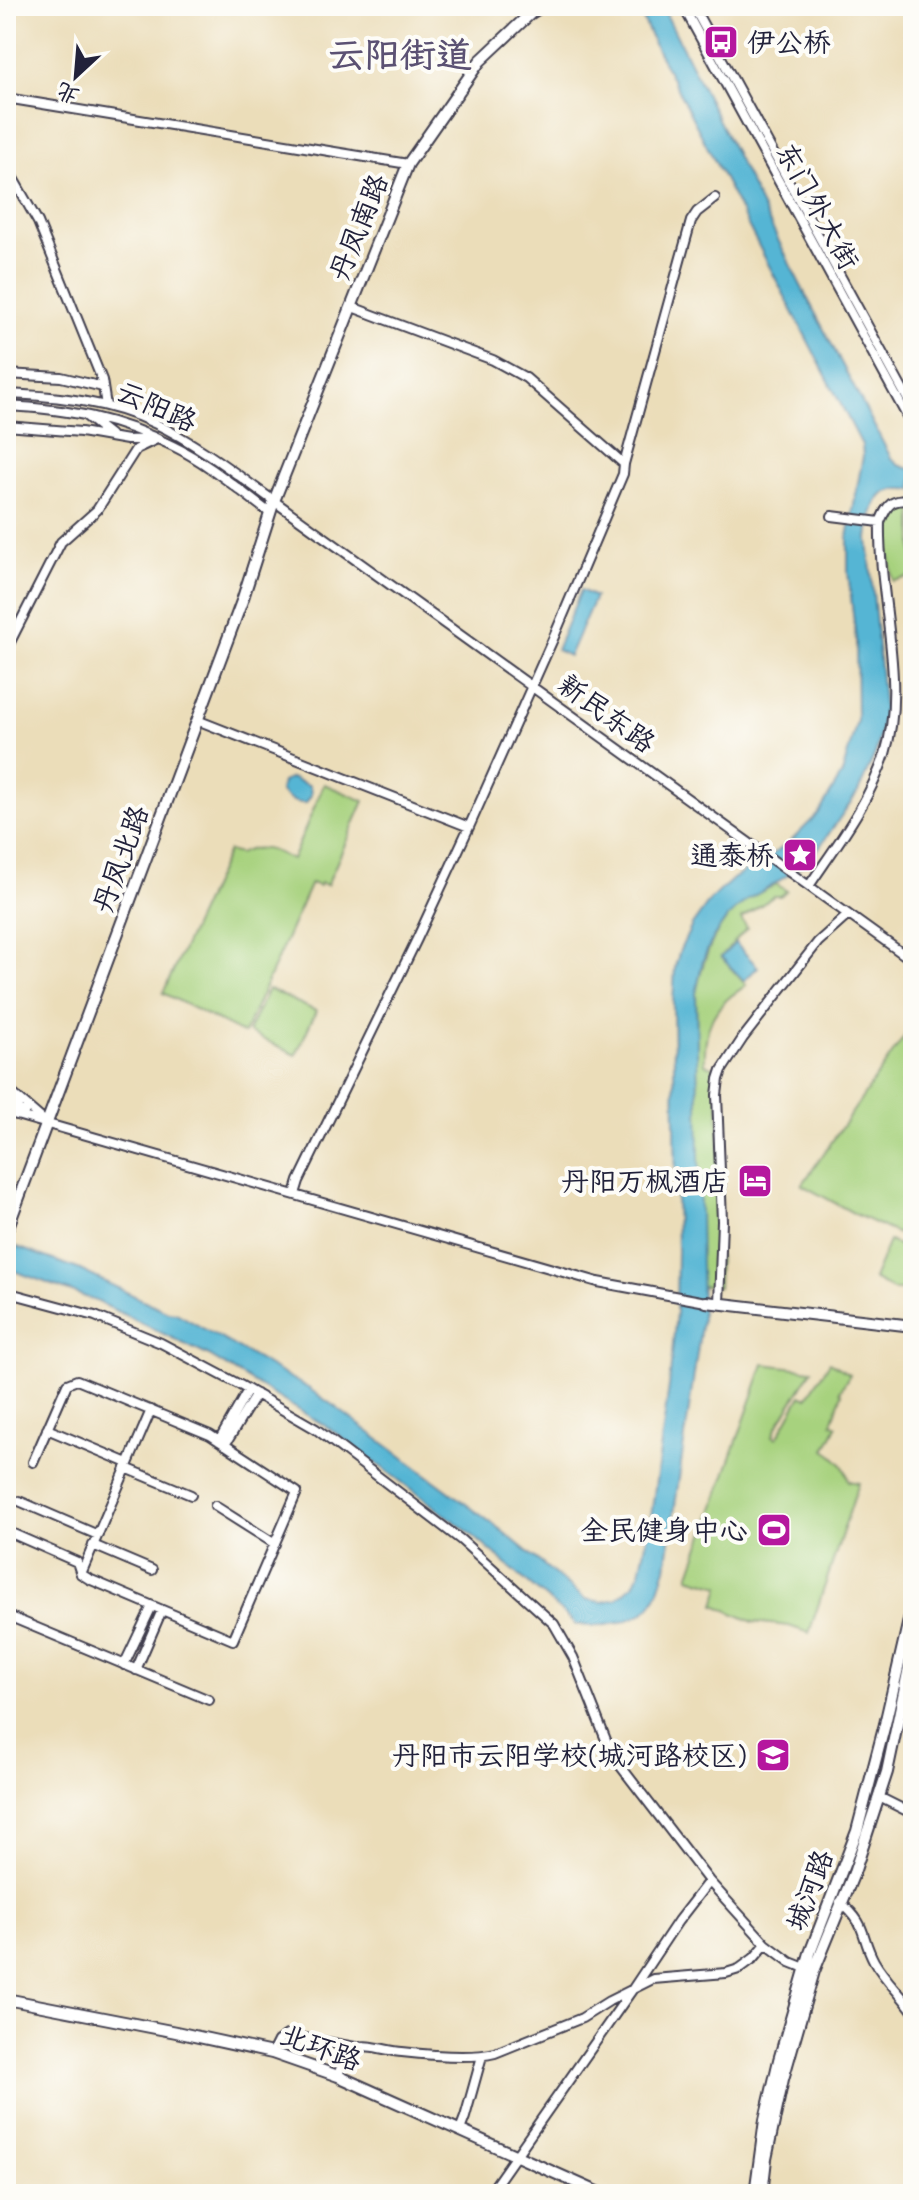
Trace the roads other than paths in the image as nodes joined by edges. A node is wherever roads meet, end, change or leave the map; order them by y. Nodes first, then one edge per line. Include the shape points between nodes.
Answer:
1 (542, 6) edge
2 (683, 6) edge
3 (693, 6) edge
4 (6, 98) edge
5 (408, 164) junction
6 (6, 166) edge
7 (715, 198) dead end
8 (352, 307) junction
9 (6, 374) edge
10 (103, 387) junction
11 (6, 394) edge
12 (6, 406) edge
13 (106, 406) junction
14 (913, 409) edge
15 (82, 414) junction
16 (6, 426) edge
17 (913, 427) edge
18 (113, 438) junction
19 (157, 439) junction
20 (136, 449) junction
21 (624, 464) junction
22 (913, 500) edge
23 (274, 501) junction
24 (270, 513) junction
25 (832, 516) dead end
26 (878, 522) junction
27 (6, 650) edge
28 (530, 685) junction
29 (197, 720) junction
30 (469, 827) junction
31 (809, 886) junction
32 (848, 915) junction
33 (913, 961) edge
34 (6, 1088) edge
35 (6, 1097) edge
36 (6, 1105) edge
37 (6, 1112) edge
38 (47, 1123) junction
39 (295, 1194) junction
40 (6, 1232) edge
41 (6, 1292) edge
42 (706, 1302) joint
43 (719, 1304) junction
44 (913, 1326) edge
45 (252, 1392) junction
46 (151, 1410) junction
47 (47, 1429) junction
48 (222, 1443) junction
49 (33, 1462) dead end
50 (127, 1466) junction
51 (191, 1495) dead end
52 (19, 1501) dead end
53 (215, 1506) dead end
54 (11, 1533) dead end
55 (98, 1535) junction
56 (275, 1544) junction
57 (93, 1545) junction
58 (152, 1570) dead end
59 (81, 1574) junction
60 (913, 1603) edge
61 (152, 1606) junction
62 (162, 1610) junction
63 (6, 1615) edge
64 (913, 1649) edge
65 (124, 1665) junction
66 (136, 1670) junction
67 (209, 1700) dead end
68 (879, 1797) junction
69 (913, 1814) edge
70 (709, 1881) junction
71 (840, 1902) junction
72 (766, 1944) junction
73 (810, 1970) junction
74 (632, 1990) junction
75 (6, 1999) edge
76 (913, 2011) edge
77 (355, 2047) junction
78 (272, 2053) junction
79 (482, 2056) junction
80 (338, 2076) junction
81 (460, 2130) junction
82 (516, 2155) junction
83 (489, 2194) edge
84 (602, 2194) edge
85 (755, 2194) edge
86 (762, 2194) edge

1 - 5 main road, 丹凤南路 via 480,61
2 - 17 street, 东门外大街
3 - 14 street, 东门外大街
4 - 5 street
5 - 8 main road, 丹凤南路
6 - 10 street via 38,222
7 - 21 street via 691,221
8 - 21 street via 493,360 526,378
8 - 23 main road, 丹凤南路
9 - 10 street via 61,377
10 - 13 street
11 - 13 street, 云阳路
12 - 15 street, 云阳路
13 - 23 street, 云阳路 via 155,423
15 - 18 street
15 - 19 street, 云阳路
16 - 18 street
18 - 19 street
18 - 20 street
19 - 20 street
19 - 24 street, 云阳路
20 - 27 street via 97,510 61,542
21 - 28 street
22 - 26 street via 891,503
23 - 24 main road, 丹凤北路
23 - 28 street, 新民东路
24 - 29 main road, 丹凤北路
25 - 26 street
26 - 31 street via 892,673 886,751 862,805
28 - 30 street
28 - 31 street, 新民东路
29 - 30 street
29 - 38 main road, 丹凤北路
30 - 39 street
31 - 32 street, 新民东路
32 - 33 street, 新民东路
32 - 43 street via 818,942 743,1038 719,1079
34 - 38 street
35 - 38 street
36 - 38 street
37 - 38 street
38 - 39 street
38 - 40 main road, 丹凤北路
39 - 42 street via 598,1282
41 - 45 street via 95,1316 161,1343
42 - 43 main road
43 - 44 main road
45 - 48 street
45 - 70 street via 316,1429 461,1540 554,1624 573,1657 612,1755
46 - 47 street via 72,1381
46 - 48 street
46 - 50 street
47 - 49 street
47 - 50 street
48 - 56 street via 297,1492
50 - 51 street
50 - 55 street
52 - 55 street
53 - 56 street
54 - 59 street via 77,1562
55 - 57 street
56 - 62 street via 233,1640
57 - 58 street
57 - 59 street
59 - 61 street
60 - 73 main road, 城河路 via 857,1831
61 - 62 street
61 - 65 street
62 - 66 street
63 - 65 street
64 - 68 main road, 城河路
65 - 66 street
66 - 67 street
68 - 69 street
68 - 71 main road, 城河路
70 - 72 street
70 - 74 street
71 - 73 main road, 城河路
71 - 76 street via 854,1914 872,1958
72 - 73 street
72 - 74 street via 739,1969 653,1979
73 - 85 main road, 城河路 via 779,2060
73 - 86 main road, 城河路
74 - 79 street via 582,2018
74 - 82 street
75 - 78 main road, 北环路
77 - 78 street via 287,2035
77 - 79 street
77 - 80 street
78 - 80 main road, 北环路
79 - 81 street
80 - 81 main road, 北环路
81 - 82 main road, 北环路
82 - 83 street
82 - 84 main road, 北环路

